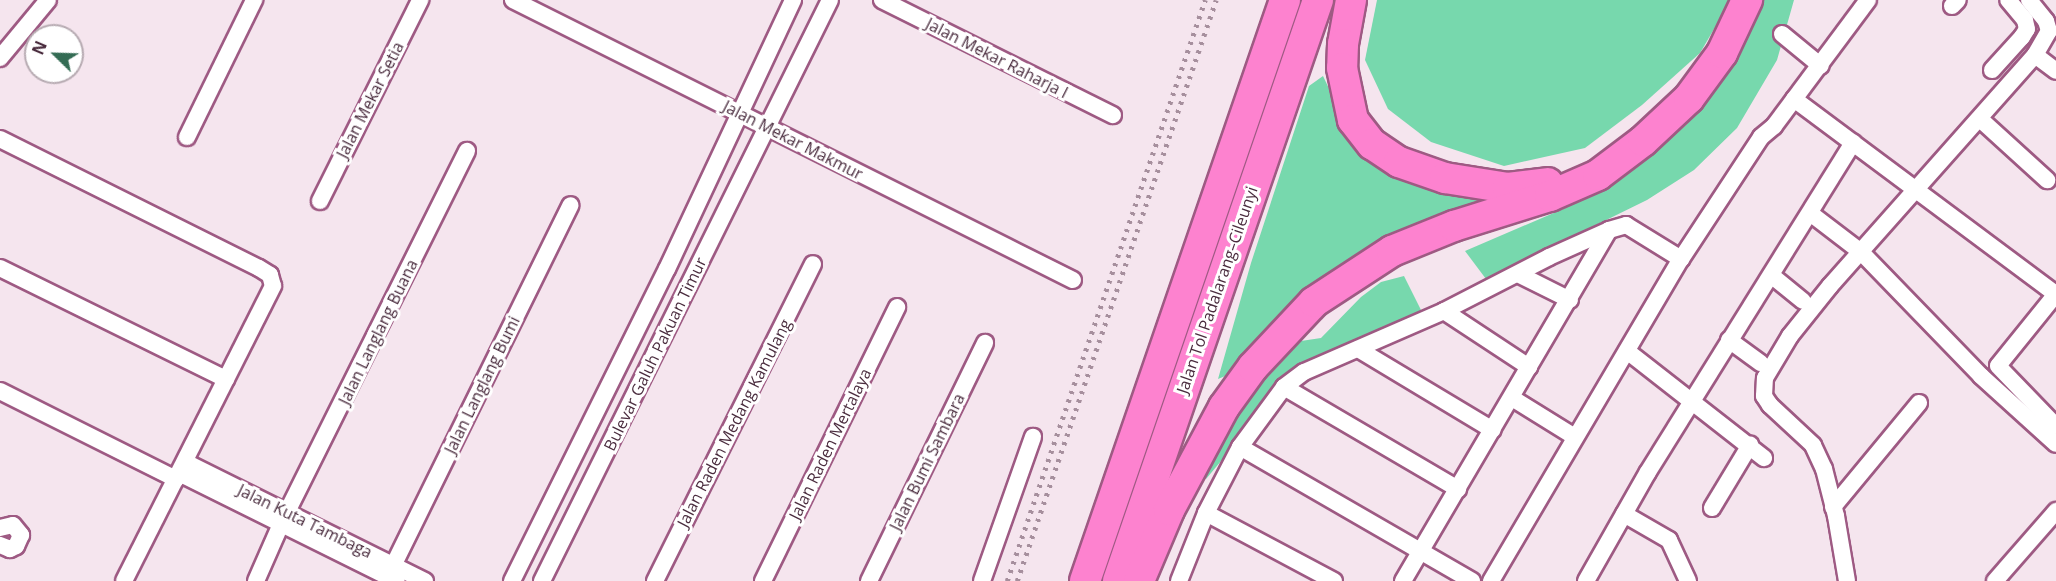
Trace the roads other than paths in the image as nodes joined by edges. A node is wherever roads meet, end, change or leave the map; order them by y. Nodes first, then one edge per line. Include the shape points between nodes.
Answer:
1 (48, 0) edge
2 (254, 0) edge
3 (420, 0) edge
4 (513, 0) edge
5 (793, 0) edge
6 (830, 0) edge
7 (882, 0) edge
8 (1262, 0) edge
9 (1285, 0) edge
10 (1318, 0) edge
11 (1352, 0) edge
12 (1747, 0) edge
13 (2008, 0) edge
14 (2029, 0) edge
15 (1865, 2) edge
16 (2051, 16) edge
17 (1782, 34) dead end
18 (2035, 55) junction
19 (0, 58) edge
20 (1821, 66) junction
21 (1992, 70) dead end
22 (2056, 71) edge
23 (1794, 99) junction
24 (740, 114) junction
25 (1113, 115) dead end
26 (1980, 119) junction
27 (767, 127) junction
28 (186, 137) dead end
29 (0, 139) edge
30 (1853, 143) junction
31 (467, 151) dead end
32 (1627, 153) junction
33 (2048, 180) dead end
34 (1219, 186) junction
35 (1913, 190) junction
36 (320, 201) dead end
37 (571, 205) dead end
38 (1810, 213) junction
39 (1610, 230) junction
40 (1861, 252) junction
41 (1681, 259) junction
42 (813, 264) dead end
43 (0, 268) edge
44 (667, 269) junction
45 (1518, 274) junction
46 (1771, 275) junction
47 (1073, 280) dead end
48 (692, 281) junction
49 (2056, 294) edge
50 (1570, 300) junction
51 (1803, 301) dead end
52 (897, 307) dead end
53 (1444, 311) junction
54 (1729, 340) junction
55 (985, 343) dead end
56 (1358, 349) junction
57 (1627, 351) junction
58 (1761, 363) dead end
59 (1529, 367) junction
60 (226, 379) junction
61 (1284, 387) junction
62 (0, 391) edge
63 (1512, 398) junction
64 (1693, 400) junction
65 (1919, 403) dead end
66 (2053, 418) edge
67 (1493, 430) junction
68 (1033, 437) dead end
69 (1575, 437) junction
70 (2056, 444) edge
71 (1750, 445) junction
72 (1240, 447) junction
73 (1764, 458) dead end
74 (180, 471) junction
75 (1458, 489) junction
76 (1833, 507) junction
77 (1712, 508) dead end
78 (2056, 511) edge
79 (1206, 513) junction
80 (1624, 514) junction
81 (284, 519) junction
82 (0, 528) edge
83 (0, 545) edge
84 (1422, 551) junction
85 (395, 573) edge
86 (1682, 578) edge
87 (518, 579) edge
88 (1183, 579) edge
89 (1845, 580) edge
90 (124, 581) edge
91 (256, 581) edge
92 (425, 581) edge
93 (542, 581) edge
94 (655, 581) edge
95 (763, 581) edge
96 (869, 581) edge
97 (982, 581) edge
98 (1085, 581) edge
99 (1118, 581) edge
100 (1139, 581) edge
101 (1334, 581) edge
102 (1403, 581) edge
103 (1473, 581) edge
104 (1491, 581) edge
105 (1586, 581) edge
106 (1995, 581) edge

1 - 19 street
2 - 28 street
3 - 36 street, Jalan Mekar Setia
4 - 24 street, Jalan Mekar Makmur
5 - 24 street
6 - 27 street, Bulevar Galuh Pakuan Timur
7 - 25 street, Jalan Mekar Raharja I
8 - 34 highway via 1249,42
9 - 34 highway, Jalan Tol Padalarang–Cileunyi
10 - 99 highway, Jalan Tol Padalarang–Cileunyi
11 - 32 highway via 1343,56 1347,100 1353,120 1364,135 1398,162 1445,178 1508,188 1543,184
12 - 32 highway via 1722,53 1689,98
13 - 21 street via 2025,20 2027,29
14 - 16 street
15 - 20 street
16 - 18 street via 2049,31
17 - 20 street
18 - 22 street
18 - 26 street
20 - 23 street
23 - 30 street
23 - 41 street via 1761,137
24 - 27 street, Jalan Mekar Makmur
24 - 44 street, Bulevar Galuh Pakuan Timur
26 - 33 street
26 - 35 street
27 - 47 street, Jalan Mekar Makmur
27 - 48 street, Bulevar Galuh Pakuan Timur
29 - 60 street via 270,274 273,286
30 - 35 street
30 - 38 street
31 - 81 street, Jalan Langlang Buana
32 - 100 highway via 1598,175 1550,196 1454,226 1392,251 1314,302 1253,367 1224,407 1169,510
34 - 98 highway, Jalan Tol Padalarang–Cileunyi
35 - 40 street
35 - 49 street
37 - 85 street, Jalan Langlang Bumi
38 - 40 street
38 - 46 street
39 - 41 street via 1626,225
39 - 45 street
39 - 50 street
40 - 70 street via 1981,376
40 - 76 street via 1790,336 1770,367 1763,388 1770,405 1813,446 1824,469
41 - 57 street
42 - 94 street, Jalan Raden Medang Kamulang
43 - 60 street
44 - 48 street
44 - 87 street, Bulevar Galuh Pakuan Timur
45 - 50 street
45 - 53 street
46 - 51 street
46 - 54 street
48 - 93 street, Bulevar Galuh Pakuan Timur
49 - 66 street via 1998,366
50 - 59 street
52 - 95 street, Jalan Raden Mertalaya
53 - 56 street
53 - 59 street
54 - 58 street
54 - 64 street
55 - 96 street, Jalan Bumi Sambara
56 - 61 street via 1304,372
56 - 67 street
57 - 64 street
57 - 69 street
59 - 63 street
60 - 74 street
61 - 72 street
61 - 75 street
62 - 74 street, Jalan Kuta Tambaga
63 - 67 street
63 - 69 street
64 - 71 street
64 - 80 street
65 - 76 street
67 - 75 street
68 - 97 street
69 - 104 street
71 - 73 street
71 - 77 street
72 - 79 street
72 - 84 street
74 - 81 street, Jalan Kuta Tambaga
74 - 90 street
75 - 84 street
76 - 89 street
78 - 106 street
79 - 88 street
79 - 101 street
80 - 86 street via 1669,540 1677,554
80 - 105 street
81 - 85 street, Jalan Kuta Tambaga
81 - 91 street, Jalan Langlang Buana
82 - 83 street via 13,525 21,535 10,549
84 - 102 street
84 - 103 street
85 - 92 street, Jalan Kuta Tambaga

